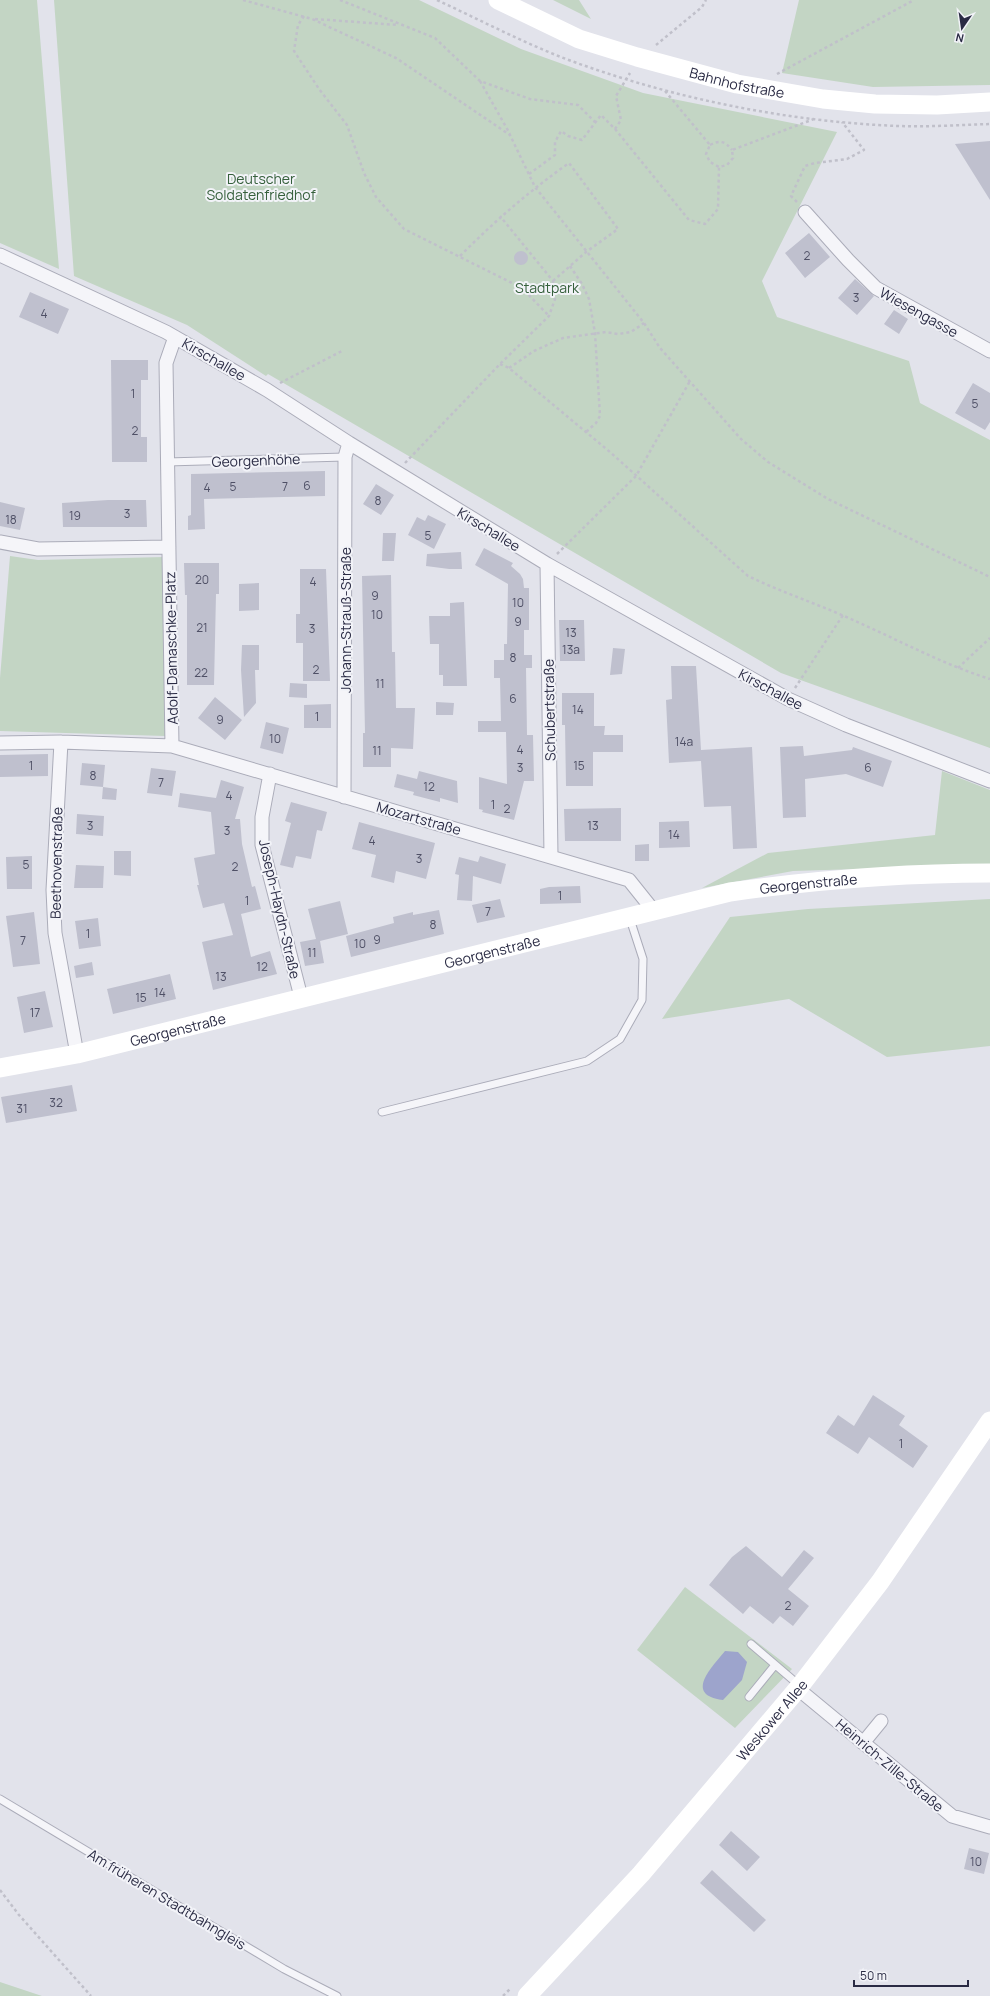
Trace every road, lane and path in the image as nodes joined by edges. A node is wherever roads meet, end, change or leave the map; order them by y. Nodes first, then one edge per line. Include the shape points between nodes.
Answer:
1 (243, 0) edge
2 (340, 0) edge
3 (498, 0) edge
4 (706, 0) edge
5 (914, 0) edge
6 (304, 16) junction
7 (312, 19) junction
8 (401, 25) junction
9 (660, 49) dead end
10 (781, 77) dead end
11 (627, 80) dead end
12 (480, 82) junction
13 (665, 91) dead end
14 (990, 102) edge
15 (814, 118) dead end
16 (596, 122) junction
17 (842, 122) dead end
18 (615, 129) junction
19 (510, 135) junction
20 (710, 145) junction
21 (732, 150) junction
22 (719, 167) junction
23 (529, 174) junction
24 (535, 187) junction
25 (805, 212) joint
26 (500, 216) junction
27 (586, 252) junction
28 (0, 255) edge
29 (460, 256) junction
30 (570, 266) junction
31 (553, 281) junction
32 (549, 316) junction
33 (644, 323) junction
34 (595, 333) junction
35 (174, 337) junction
36 (342, 351) dead end
37 (990, 351) edge
38 (500, 364) junction
39 (509, 368) junction
40 (690, 381) junction
41 (267, 390) junction
42 (586, 432) junction
43 (349, 443) junction
44 (345, 457) junction
45 (167, 462) junction
46 (397, 472) junction
47 (636, 476) junction
48 (0, 542) edge
49 (169, 547) junction
50 (547, 564) junction
51 (990, 577) edge
52 (844, 615) junction
53 (990, 638) edge
54 (958, 669) junction
55 (990, 679) edge
56 (788, 700) junction
57 (61, 742) junction
58 (0, 743) edge
59 (172, 746) junction
60 (270, 774) junction
61 (990, 781) edge
62 (344, 797) junction
63 (551, 856) junction
64 (990, 873) edge
65 (653, 910) junction
66 (629, 916) junction
67 (301, 997) junction
68 (77, 1054) junction
69 (0, 1068) edge
70 (382, 1112) dead end
71 (990, 1421) edge
72 (751, 1644) dead end
73 (775, 1665) junction
74 (799, 1687) junction
75 (749, 1697) dead end
76 (881, 1721) dead end
77 (863, 1743) junction
78 (0, 1799) edge
79 (990, 1827) edge
80 (0, 1890) edge
81 (92, 1996) edge
82 (337, 1996) edge
83 (527, 1996) edge

1 - 6 path
2 - 8 path
3 - 14 main road, Bahnhofstraße via 579,39 737,84 823,99 875,104 937,105
4 - 9 path via 702,7 653,47
5 - 10 path via 773,76
6 - 7 path
6 - 29 path via 298,25 294,51 346,125 376,197 404,229
7 - 8 path
7 - 19 path via 396,58
8 - 12 path via 435,38
11 - 18 path via 616,96 621,120
12 - 16 path via 530,99 578,105
12 - 19 path
13 - 20 path
15 - 21 path
16 - 18 path via 601,115
16 - 23 path via 582,140 561,131 555,142 555,155
17 - 25 path via 864,150 847,159 815,162 805,166 791,196
18 - 22 path via 689,220 705,224 718,209
19 - 23 path
20 - 21 path via 717,141 726,143
20 - 22 path via 706,154 710,162
21 - 22 path via 733,158 727,165
23 - 24 path
24 - 26 path
24 - 27 path
24 - 27 path via 569,163 618,229
25 - 37 street, Wiesengasse via 876,288
26 - 29 path
26 - 31 path
27 - 30 path
27 - 33 path
28 - 35 street, Kirschallee
29 - 32 path via 522,288
30 - 31 path
30 - 34 path via 589,299
31 - 32 path via 555,299
32 - 38 path
33 - 34 path via 631,332
33 - 40 path via 660,348
34 - 39 path via 563,338 534,351
34 - 42 path via 600,416
35 - 41 street, Kirschallee
35 - 45 street via 166,363
36 - 41 path
38 - 39 path
38 - 46 path
39 - 42 path
40 - 47 path
40 - 51 path via 741,439 768,462 828,499
41 - 43 street, Kirschallee
42 - 47 path
43 - 44 street, Johann-Strauß-Straße
43 - 46 street, Kirschallee
44 - 45 lane, Georgenhöhe
44 - 62 street, Johann-Strauß-Straße
45 - 49 street
46 - 50 street, Kirschallee
47 - 50 path
47 - 52 path via 748,576
48 - 49 street via 38,549
49 - 59 street, Adolf-Damaschke-Platz
50 - 56 street, Kirschallee
50 - 63 street, Schubertstraße
52 - 54 path
52 - 56 path
53 - 54 path
54 - 55 path
56 - 61 street, Kirschallee via 846,726
57 - 58 street, Adolf-Damaschke-Platz
57 - 59 street, Adolf-Damaschke-Platz
57 - 68 street, Beethovenstraße via 53,890 55,933
59 - 60 street, Mozartstraße
60 - 62 street, Mozartstraße
60 - 67 street, Joseph-Haydn-Straße via 262,817 262,845
62 - 63 street, Mozartstraße
63 - 65 street, Mozartstraße via 629,880
64 - 65 main road, Georgenstraße via 797,883 730,892
65 - 66 main road, Georgenstraße
66 - 67 main road, Georgenstraße
66 - 70 lane via 643,959 642,1000 620,1039 587,1060
67 - 68 main road, Georgenstraße
68 - 69 main road, Georgenstraße
71 - 74 main road, Weskower Allee via 880,1582
72 - 73 lane
73 - 74 lane
73 - 75 lane
74 - 77 street, Heinrich-Zille-Straße
74 - 83 main road, Weskower Allee via 642,1874
76 - 77 street
77 - 79 street, Heinrich-Zille-Straße via 952,1816
78 - 82 lane, Am früheren Stadtbahngleis via 284,1969
80 - 81 path via 19,1915

